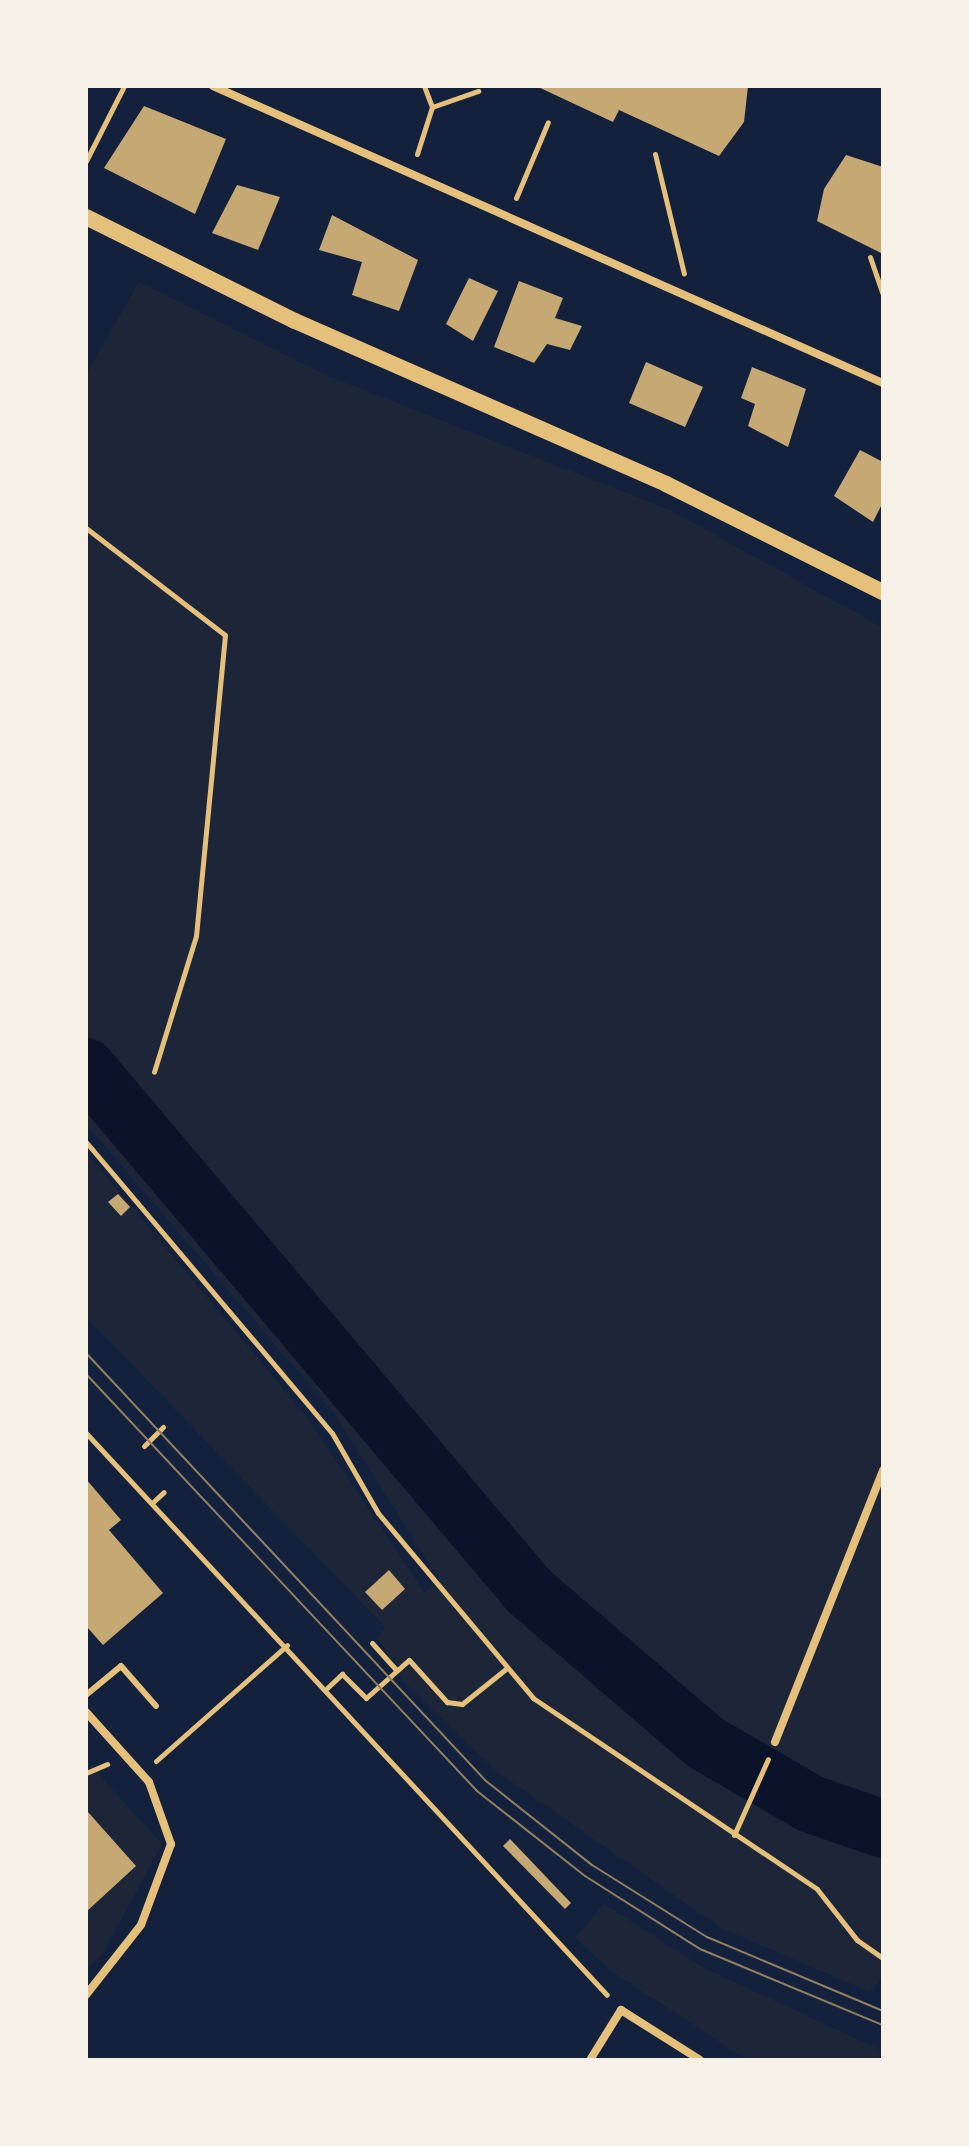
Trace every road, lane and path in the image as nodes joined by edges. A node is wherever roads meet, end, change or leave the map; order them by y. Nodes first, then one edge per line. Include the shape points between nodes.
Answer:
1 (124, 86) edge
2 (213, 86) edge
3 (424, 86) edge
4 (478, 91) dead end
5 (432, 107) junction
6 (548, 122) dead end
7 (655, 154) dead end
8 (86, 161) edge
9 (412, 170) junction
10 (509, 214) junction
11 (86, 217) edge
12 (870, 257) dead end
13 (883, 294) edge
14 (689, 295) junction
15 (883, 383) edge
16 (86, 528) edge
17 (883, 592) edge
18 (154, 1072) dead end
19 (86, 1142) edge
20 (163, 1427) dead end
21 (86, 1433) edge
22 (144, 1446) dead end
23 (883, 1470) edge
24 (164, 1492) dead end
25 (152, 1503) junction
26 (372, 1643) dead end
27 (287, 1645) junction
28 (507, 1668) junction
29 (396, 1670) junction
30 (327, 1688) junction
31 (86, 1695) edge
32 (156, 1706) dead end
33 (86, 1712) edge
34 (774, 1744) joint
35 (142, 1772) junction
36 (734, 1835) junction
37 (883, 1958) edge
38 (86, 1995) edge
39 (621, 2010) junction
40 (590, 2060) edge
41 (700, 2060) edge

1 - 8 path
2 - 9 street
3 - 5 path
4 - 5 path
5 - 9 path
6 - 10 path
7 - 14 path
9 - 10 street
10 - 14 street
11 - 17 main road via 295,321 666,484
12 - 13 path
14 - 15 street
16 - 18 path via 225,635 196,936
19 - 28 path via 332,1433 378,1513
20 - 22 path
21 - 25 path
23 - 34 street
24 - 25 path
25 - 27 path
26 - 29 path
27 - 30 path
27 - 35 path
28 - 29 path via 462,1704 447,1702 409,1660
28 - 36 path via 533,1698
29 - 30 path via 366,1698 342,1674
30 - 39 path
31 - 32 lane via 121,1666
33 - 35 street
34 - 36 path
35 - 38 street via 171,1844 141,1925
36 - 37 path via 817,1889 857,1940
39 - 40 street
39 - 41 street

